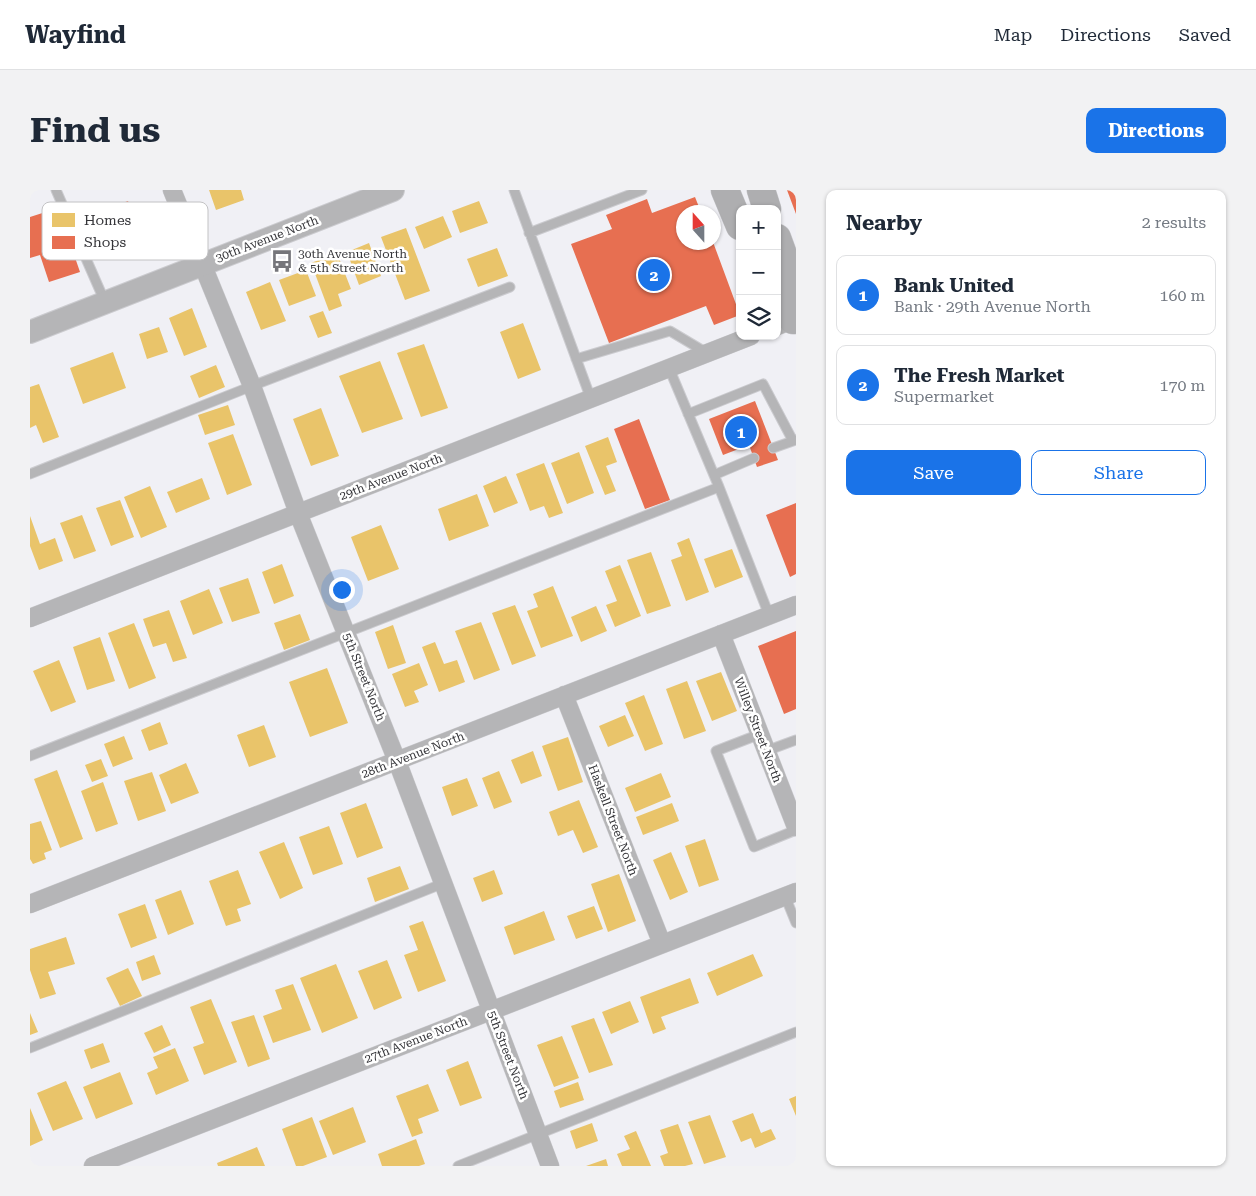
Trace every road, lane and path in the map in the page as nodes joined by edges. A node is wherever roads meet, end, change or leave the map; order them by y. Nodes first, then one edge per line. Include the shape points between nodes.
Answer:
1 (56, 190) edge
2 (172, 190) edge
3 (393, 190) edge
4 (514, 190) edge
5 (642, 190) edge
6 (725, 190) edge
7 (61, 202) edge
8 (177, 202) edge
9 (736, 216) edge
10 (529, 233) junction
11 (781, 249) edge
12 (87, 260) edge
13 (200, 260) edge
14 (202, 264) junction
15 (510, 287) dead end
16 (105, 302) junction
17 (788, 318) edge
18 (30, 332) edge
19 (741, 340) edge
20 (707, 354) junction
21 (576, 359) junction
22 (669, 368) junction
23 (252, 386) junction
24 (591, 399) junction
25 (688, 414) junction
26 (795, 441) edge
27 (774, 448) dead end
28 (754, 458) dead end
29 (30, 474) edge
30 (714, 475) junction
31 (719, 487) junction
32 (298, 513) junction
33 (796, 605) edge
34 (769, 616) junction
35 (30, 618) edge
36 (346, 633) junction
37 (721, 634) junction
38 (564, 695) junction
39 (760, 734) junction
40 (796, 740) edge
41 (766, 751) junction
42 (30, 756) edge
43 (397, 761) junction
44 (791, 799) edge
45 (796, 828) edge
46 (444, 883) junction
47 (791, 894) edge
48 (30, 904) edge
49 (796, 923) edge
50 (662, 944) junction
51 (492, 1010) junction
52 (796, 1032) edge
53 (30, 1048) edge
54 (538, 1135) junction
55 (93, 1166) edge
56 (458, 1166) edge
57 (550, 1166) edge

1 - 7 lane
2 - 8 street, 5th Street North
3 - 14 street, 30th Avenue North
4 - 10 lane
5 - 10 lane
6 - 9 main road
10 - 21 lane
11 - 17 main road via 789,271
12 - 16 lane
13 - 14 street, 5th Street North
14 - 16 street, 30th Avenue North
14 - 23 street, 5th Street North
15 - 23 lane
16 - 18 street, 30th Avenue North
19 - 20 street, 29th Avenue North
20 - 21 lane via 670,331
20 - 22 street, 29th Avenue North
21 - 24 lane
22 - 24 street, 29th Avenue North
22 - 25 lane
23 - 29 lane
23 - 32 street, 5th Street North
24 - 32 street, 29th Avenue North
25 - 26 lane via 763,384
25 - 30 lane
26 - 27 lane
28 - 30 lane
30 - 31 lane
31 - 34 lane
31 - 36 lane
32 - 35 street, 29th Avenue North
32 - 36 street, 5th Street North
33 - 34 street, 28th Avenue North
34 - 37 street, 28th Avenue North
36 - 42 lane
36 - 43 street, 5th Street North
37 - 38 street, 28th Avenue North
37 - 39 street, Willey Street North
38 - 43 street, 28th Avenue North
38 - 50 street, Haskell Street North
39 - 41 street, Willey Street North
39 - 45 lane via 716,752 754,847
40 - 41 lane
41 - 44 street, Willey Street North
43 - 46 street, 5th Street North
43 - 48 street, 28th Avenue North
44 - 45 street, Willey Street North
46 - 51 street, 5th Street North
46 - 53 lane
47 - 49 lane
47 - 50 street, 27th Avenue North
50 - 51 street, 27th Avenue North
51 - 54 street, 5th Street North
51 - 55 street, 27th Avenue North
52 - 54 lane
54 - 56 lane
54 - 57 street, 5th Street North

